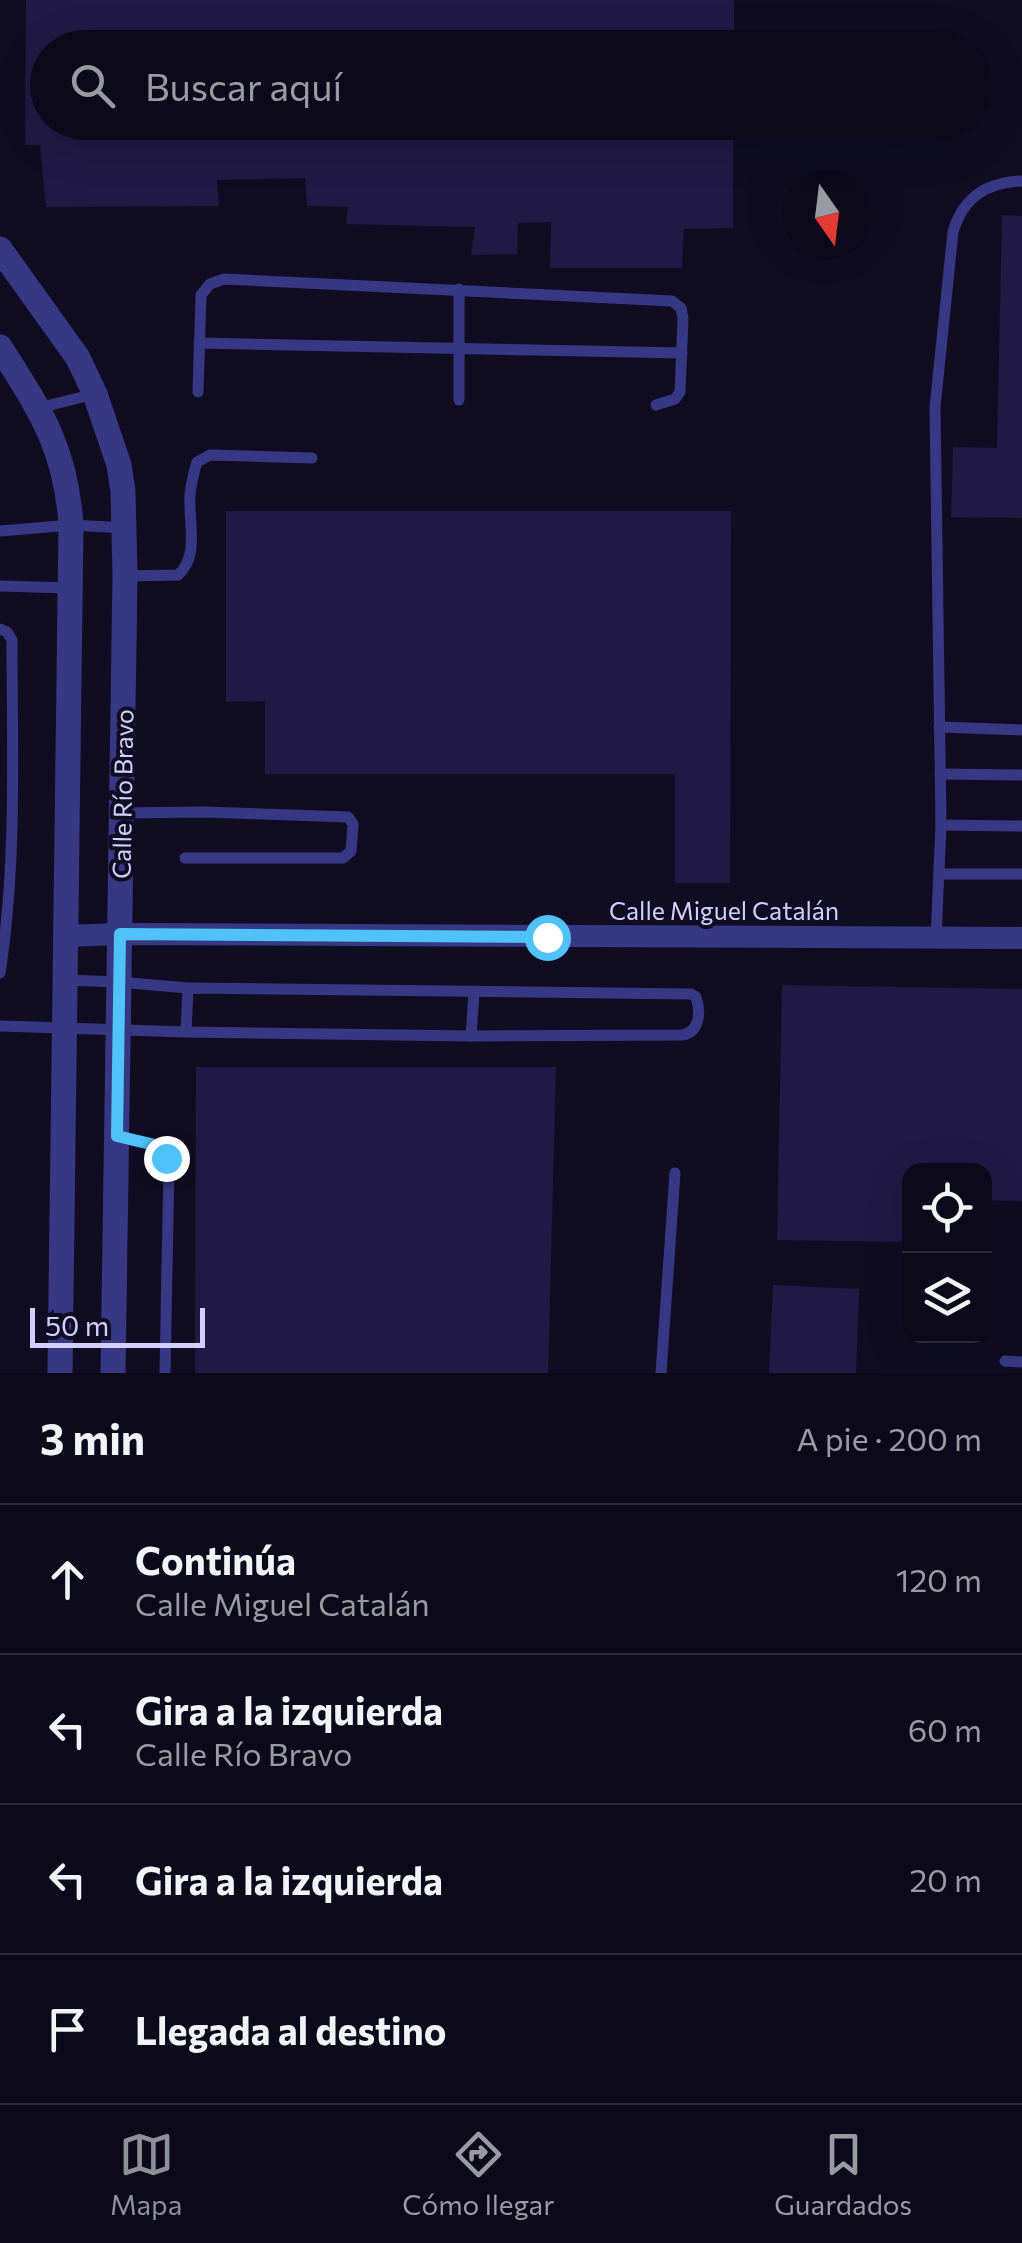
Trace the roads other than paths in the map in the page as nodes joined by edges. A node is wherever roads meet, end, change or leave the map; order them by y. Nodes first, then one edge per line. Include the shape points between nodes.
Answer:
1 (1022, 181) edge
2 (0, 249) edge
3 (459, 288) junction
4 (199, 344) junction
5 (0, 347) edge
6 (458, 347) junction
7 (682, 353) junction
8 (198, 392) dead end
9 (95, 394) junction
10 (459, 400) dead end
11 (656, 405) dead end
12 (38, 408) junction
13 (312, 458) dead end
14 (71, 525) junction
15 (124, 528) junction
16 (0, 531) edge
17 (125, 576) junction
18 (0, 586) edge
19 (70, 588) junction
20 (0, 629) edge
21 (939, 727) junction
22 (1022, 730) edge
23 (940, 774) junction
24 (1022, 775) edge
25 (122, 813) junction
26 (6, 821) edge
27 (941, 825) junction
28 (1022, 826) edge
29 (186, 858) dead end
30 (940, 874) junction
31 (1022, 874) edge
32 (120, 934) junction
33 (65, 936) junction
34 (1022, 938) edge
35 (936, 939) junction
36 (0, 973) edge
37 (64, 980) junction
38 (119, 982) junction
39 (188, 988) junction
40 (474, 992) junction
41 (0, 1026) edge
42 (64, 1027) junction
43 (118, 1030) junction
44 (186, 1032) junction
45 (471, 1036) junction
46 (117, 1136) junction
47 (675, 1173) dead end
48 (1005, 1361) dead end
49 (1022, 1362) edge
50 (60, 1373) edge
51 (113, 1373) edge
52 (165, 1373) edge
53 (661, 1373) edge

1 - 21 lane via 984,189 958,216 953,232 934,407
2 - 9 street, Calle Río Bravo via 78,358
3 - 4 lane via 224,279 202,296
3 - 6 lane
3 - 7 lane via 672,301 683,312
4 - 6 lane
4 - 8 lane
5 - 12 street
6 - 7 lane
6 - 10 lane
7 - 11 lane via 680,392
9 - 12 lane
9 - 15 street, Calle Río Bravo via 120,465
12 - 14 street via 62,467
13 - 17 lane via 210,455 197,462 188,566 178,575
14 - 15 lane
14 - 16 lane
14 - 19 street
15 - 17 street, Calle Río Bravo
17 - 25 street, Calle Río Bravo
18 - 19 lane
19 - 33 street
20 - 26 lane via 12,640
21 - 22 lane
21 - 23 lane
23 - 24 lane
23 - 27 lane
25 - 29 lane via 348,817 353,824 351,851 343,858
25 - 32 street, Calle Río Bravo
26 - 36 lane
27 - 28 lane
27 - 30 lane
30 - 31 lane
30 - 35 lane
32 - 33 street, Calle Miguel Catalán
32 - 35 street, Calle Miguel Catalán
32 - 38 street, Calle Río Bravo
33 - 37 street
34 - 35 street, Calle Miguel Catalán
37 - 38 lane
37 - 42 street
38 - 39 lane
38 - 43 street, Calle Río Bravo
39 - 40 lane
39 - 44 lane
40 - 45 lane
40 - 45 lane via 690,994 698,1002 696,1027 688,1034
41 - 42 lane
42 - 43 lane
42 - 50 street
43 - 44 lane
43 - 46 street, Calle Río Bravo
44 - 45 lane
46 - 51 street, Calle Río Bravo
46 - 52 lane via 155,1145 168,1164
47 - 53 lane
48 - 49 lane

